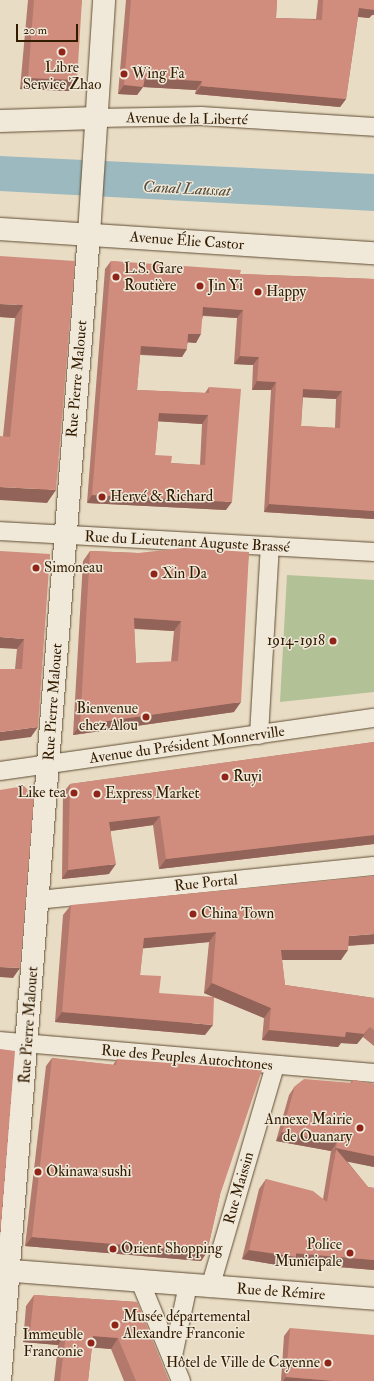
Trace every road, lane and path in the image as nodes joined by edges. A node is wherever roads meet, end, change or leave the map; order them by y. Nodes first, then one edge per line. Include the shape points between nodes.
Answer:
1 (104, 0) edge
2 (0, 121) edge
3 (96, 126) junction
4 (374, 127) edge
5 (0, 229) edge
6 (89, 234) junction
7 (374, 253) edge
8 (0, 531) edge
9 (64, 535) junction
10 (270, 546) junction
11 (374, 552) edge
12 (374, 718) edge
13 (259, 735) junction
14 (49, 763) junction
15 (0, 771) edge
16 (374, 866) edge
17 (38, 900) junction
18 (0, 1041) edge
19 (27, 1044) junction
20 (275, 1066) junction
21 (374, 1073) edge
22 (5, 1271) edge
23 (140, 1281) junction
24 (188, 1286) junction
25 (210, 1288) junction
26 (374, 1299) edge
27 (173, 1356) junction
28 (0, 1381) edge
29 (181, 1381) edge

1 - 3 street, Rue Pierre Malouet
2 - 3 street, Avenue de la Liberté
3 - 4 street, Avenue de la Liberté via 201,116
3 - 6 street, Rue Pierre Malouet
5 - 6 street, Avenue Élie Castor
6 - 7 street, Avenue Élie Castor
6 - 9 street, Rue Pierre Malouet
8 - 9 street, Rue du Lieutenant Auguste Brassé
9 - 10 street, Rue du Lieutenant Auguste Brassé
9 - 14 street, Rue Pierre Malouet
10 - 11 street, Rue du Lieutenant Auguste Brassé
10 - 13 street
12 - 13 street, Avenue du Président Monnerville
13 - 14 street, Avenue du Président Monnerville
14 - 15 street, Avenue du Président Monnerville
14 - 17 street, Rue Pierre Malouet
16 - 17 street, Rue Portal
17 - 19 street, Rue Pierre Malouet
18 - 19 street, Rue des Peuples Autochtones
19 - 20 street, Rue des Peuples Autochtones
19 - 22 street, Rue Pierre Malouet
20 - 21 street, Rue des Peuples Autochtones
20 - 25 street, Rue Maissin
22 - 23 street, Rue de Rémire
22 - 28 street, Rue Pierre Malouet
23 - 24 street, Rue de Rémire
23 - 27 street via 143,1296
24 - 25 street, Rue de Rémire
24 - 27 street
25 - 26 street, Rue de Rémire
27 - 29 street

